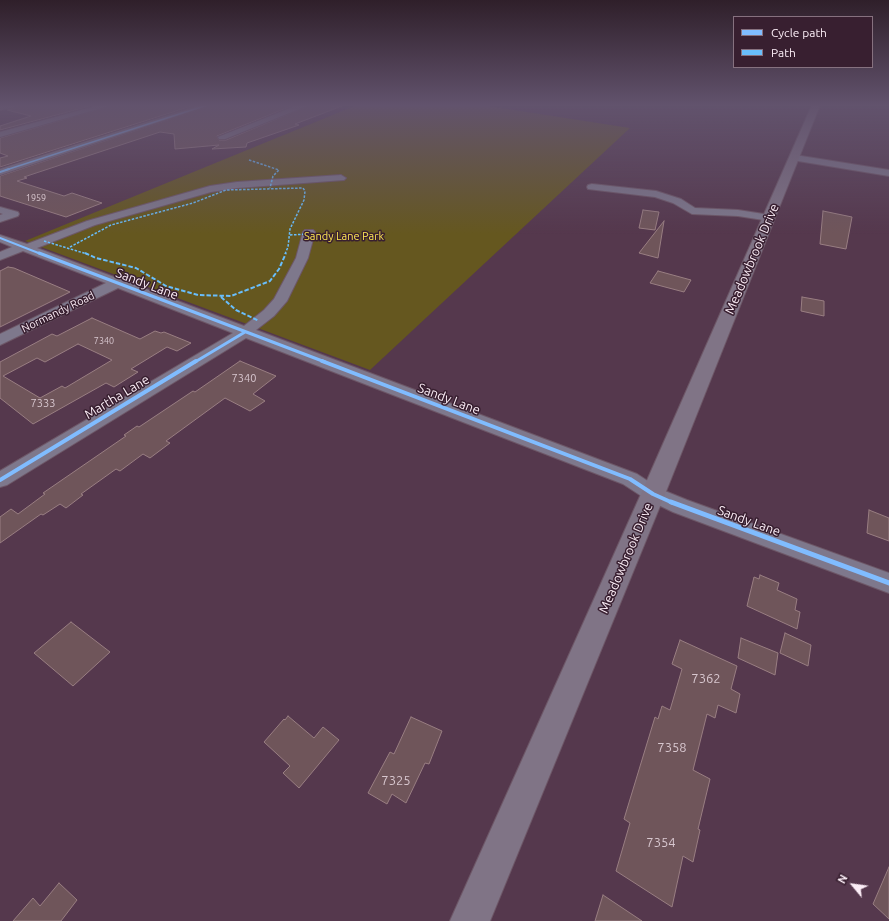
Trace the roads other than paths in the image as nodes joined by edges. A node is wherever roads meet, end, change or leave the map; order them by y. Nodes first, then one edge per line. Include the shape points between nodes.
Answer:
1 (74, 148) edge
2 (799, 148) edge
3 (795, 158) junction
4 (0, 172) edge
5 (889, 173) edge
6 (341, 178) dead end
7 (592, 186) dead end
8 (0, 210) edge
9 (770, 218) junction
10 (0, 219) edge
11 (309, 232) dead end
12 (0, 238) edge
13 (25, 248) junction
14 (0, 256) edge
15 (117, 283) junction
16 (245, 332) junction
17 (0, 340) edge
18 (0, 480) edge
19 (653, 494) junction
20 (889, 583) edge
21 (470, 921) edge

1 - 4 street
2 - 3 main road, Meadowbrook Drive
3 - 5 street
3 - 9 main road, Meadowbrook Drive
6 - 13 street via 210,189 91,223
7 - 9 street via 656,194 677,200 692,211 738,213
8 - 10 street via 14,214
9 - 19 main road, Meadowbrook Drive
11 - 16 street, Martha Lane via 302,258 280,301
12 - 13 street, Sandy Lane
13 - 14 street
13 - 15 street, Sandy Lane
15 - 16 street, Sandy Lane
15 - 17 street, Normandy Road
16 - 18 street, Martha Lane
16 - 19 street, Sandy Lane via 630,479
19 - 20 street, Sandy Lane
19 - 21 main road, Meadowbrook Drive

